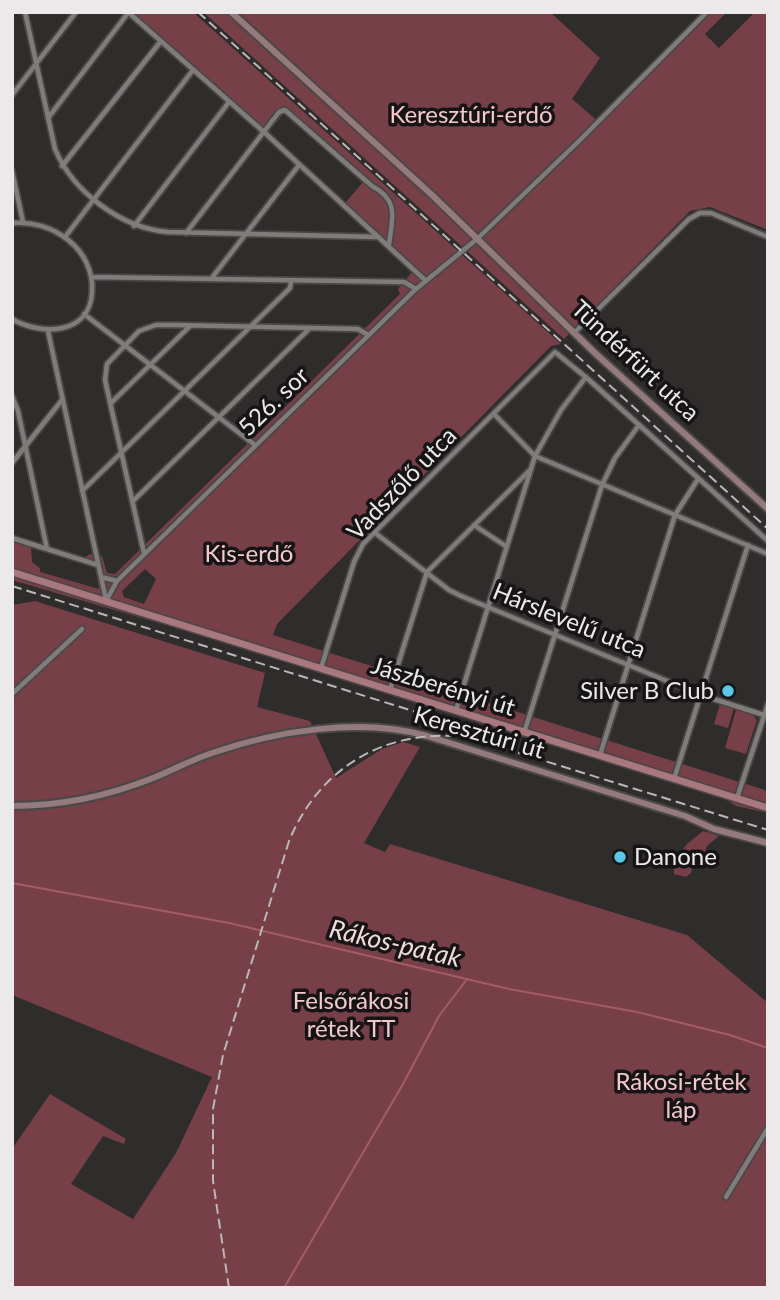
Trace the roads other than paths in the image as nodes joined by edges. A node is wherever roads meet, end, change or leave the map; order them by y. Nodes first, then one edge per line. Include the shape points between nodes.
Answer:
1 (25, 12) edge
2 (76, 12) edge
3 (231, 12) edge
4 (708, 12) edge
5 (128, 13) edge
6 (160, 41) junction
7 (36, 63) junction
8 (193, 70) junction
9 (12, 95) edge
10 (229, 102) junction
11 (48, 118) junction
12 (264, 132) junction
13 (299, 165) junction
14 (62, 166) junction
15 (12, 171) edge
16 (95, 200) junction
17 (23, 222) junction
18 (12, 223) edge
19 (134, 226) junction
20 (186, 233) junction
21 (247, 234) junction
22 (65, 237) junction
23 (379, 237) junction
24 (768, 237) edge
25 (477, 239) junction
26 (388, 246) junction
27 (91, 277) junction
28 (211, 279) junction
29 (425, 280) junction
30 (291, 281) junction
31 (415, 289) junction
32 (84, 314) junction
33 (12, 319) edge
34 (190, 325) junction
35 (250, 327) junction
36 (310, 328) junction
37 (48, 331) junction
38 (574, 333) junction
39 (368, 335) junction
40 (125, 345) junction
41 (151, 364) junction
42 (586, 377) junction
43 (185, 391) junction
44 (12, 396) edge
45 (62, 399) junction
46 (110, 403) junction
47 (494, 414) junction
48 (219, 417) junction
49 (639, 425) junction
50 (255, 445) junction
51 (25, 447) junction
52 (121, 453) junction
53 (535, 456) junction
54 (12, 463) edge
55 (531, 468) junction
56 (698, 479) junction
57 (602, 485) junction
58 (82, 491) junction
59 (133, 502) junction
60 (768, 509) edge
61 (675, 515) junction
62 (474, 525) junction
63 (374, 532) junction
64 (12, 538) edge
65 (768, 541) edge
66 (748, 545) junction
67 (507, 547) junction
68 (47, 549) junction
69 (145, 554) junction
70 (768, 554) edge
71 (98, 565) junction
72 (12, 572) edge
73 (426, 572) junction
74 (101, 577) junction
75 (117, 580) junction
76 (106, 601) junction
77 (488, 606) junction
78 (82, 629) dead end
79 (556, 634) junction
80 (629, 665) junction
81 (320, 669) junction
82 (390, 691) junction
83 (12, 694) edge
84 (701, 695) junction
85 (768, 704) edge
86 (456, 711) junction
87 (764, 715) junction
88 (765, 724) edge
89 (524, 733) junction
90 (599, 756) junction
91 (674, 780) junction
92 (737, 799) junction
93 (12, 806) edge
94 (768, 808) edge
95 (768, 843) edge
96 (768, 1128) edge
97 (726, 1197) dead end

1 - 7 street
2 - 7 street
3 - 25 main road, Tündérfürt utca
4 - 25 street, 526. sor
5 - 6 street
5 - 11 street
6 - 8 street
6 - 14 street
7 - 9 street
7 - 11 street
8 - 10 street
8 - 16 street
10 - 12 street
10 - 19 street
11 - 14 street
12 - 13 street
12 - 20 street
12 - 26 street via 279,111 288,110 384,192 393,214
13 - 21 street
13 - 23 street
14 - 16 street
15 - 17 street
16 - 19 street
16 - 22 street
17 - 18 street
17 - 22 street
19 - 20 street
20 - 21 street
21 - 23 street
21 - 28 street
22 - 27 street via 83,257
23 - 26 street
24 - 38 street via 700,213
25 - 29 street, 526. sor
25 - 38 main road, Tündérfürt utca
26 - 29 street
27 - 28 street
27 - 32 street via 92,292
28 - 30 street
29 - 31 street, 526. sor
30 - 31 street via 404,282
30 - 35 street via 290,288
31 - 39 street, 526. sor
32 - 37 street via 68,326
32 - 40 street
33 - 37 street
34 - 35 street
34 - 40 street via 156,325 139,331
34 - 41 street
35 - 36 street
35 - 43 street
36 - 39 street via 358,329
36 - 48 street
37 - 45 street
38 - 60 main road, Tündérfürt utca
39 - 50 street, 526. sor
40 - 41 street
40 - 46 street via 107,364
41 - 43 street
41 - 46 street
42 - 47 street, Vadszőlő utca via 555,352
42 - 49 street
42 - 53 street
43 - 48 street
43 - 52 street
44 - 51 street
45 - 51 street
45 - 58 street
46 - 52 street
47 - 53 street
47 - 63 street, Vadszőlő utca
48 - 50 street
48 - 59 street
49 - 56 street
49 - 57 street
50 - 69 street, 526. sor
51 - 54 street
51 - 68 street
52 - 58 street
52 - 59 street
53 - 55 street
53 - 57 street
55 - 62 street
55 - 67 street
56 - 61 street
56 - 65 street
57 - 61 street
57 - 79 street
58 - 71 street
59 - 69 street
61 - 66 street
61 - 80 street
62 - 67 street
62 - 73 street
63 - 73 street, Hárslevelű utca
63 - 81 street, Vadszőlő utca via 354,562
64 - 68 street
66 - 70 street
66 - 84 street
67 - 77 street
68 - 71 street
69 - 75 street, 526. sor
71 - 74 street
72 - 76 main road, Jászberényi út
73 - 77 street, Hárslevelű utca via 449,590
73 - 82 street
74 - 75 street
74 - 76 street
75 - 76 street, 526. sor
76 - 81 main road, Jászberényi út
77 - 79 street, Hárslevelű utca
77 - 86 street
78 - 83 street
79 - 80 street, Hárslevelű utca
79 - 89 street
80 - 84 street, Hárslevelű utca
80 - 90 street
81 - 82 main road, Jászberényi út
82 - 86 main road, Jászberényi út
84 - 87 street, Hárslevelű utca
84 - 91 street
85 - 87 street
86 - 89 main road, Jászberényi út
87 - 88 street
88 - 92 street
89 - 90 main road, Jászberényi út
90 - 91 main road, Jászberényi út
91 - 92 main road, Jászberényi út
92 - 94 main road, Jászberényi út
93 - 95 main road, Keresztúri út via 57,804 124,789 198,758 274,735 330,728 387,729 427,736
96 - 97 street

